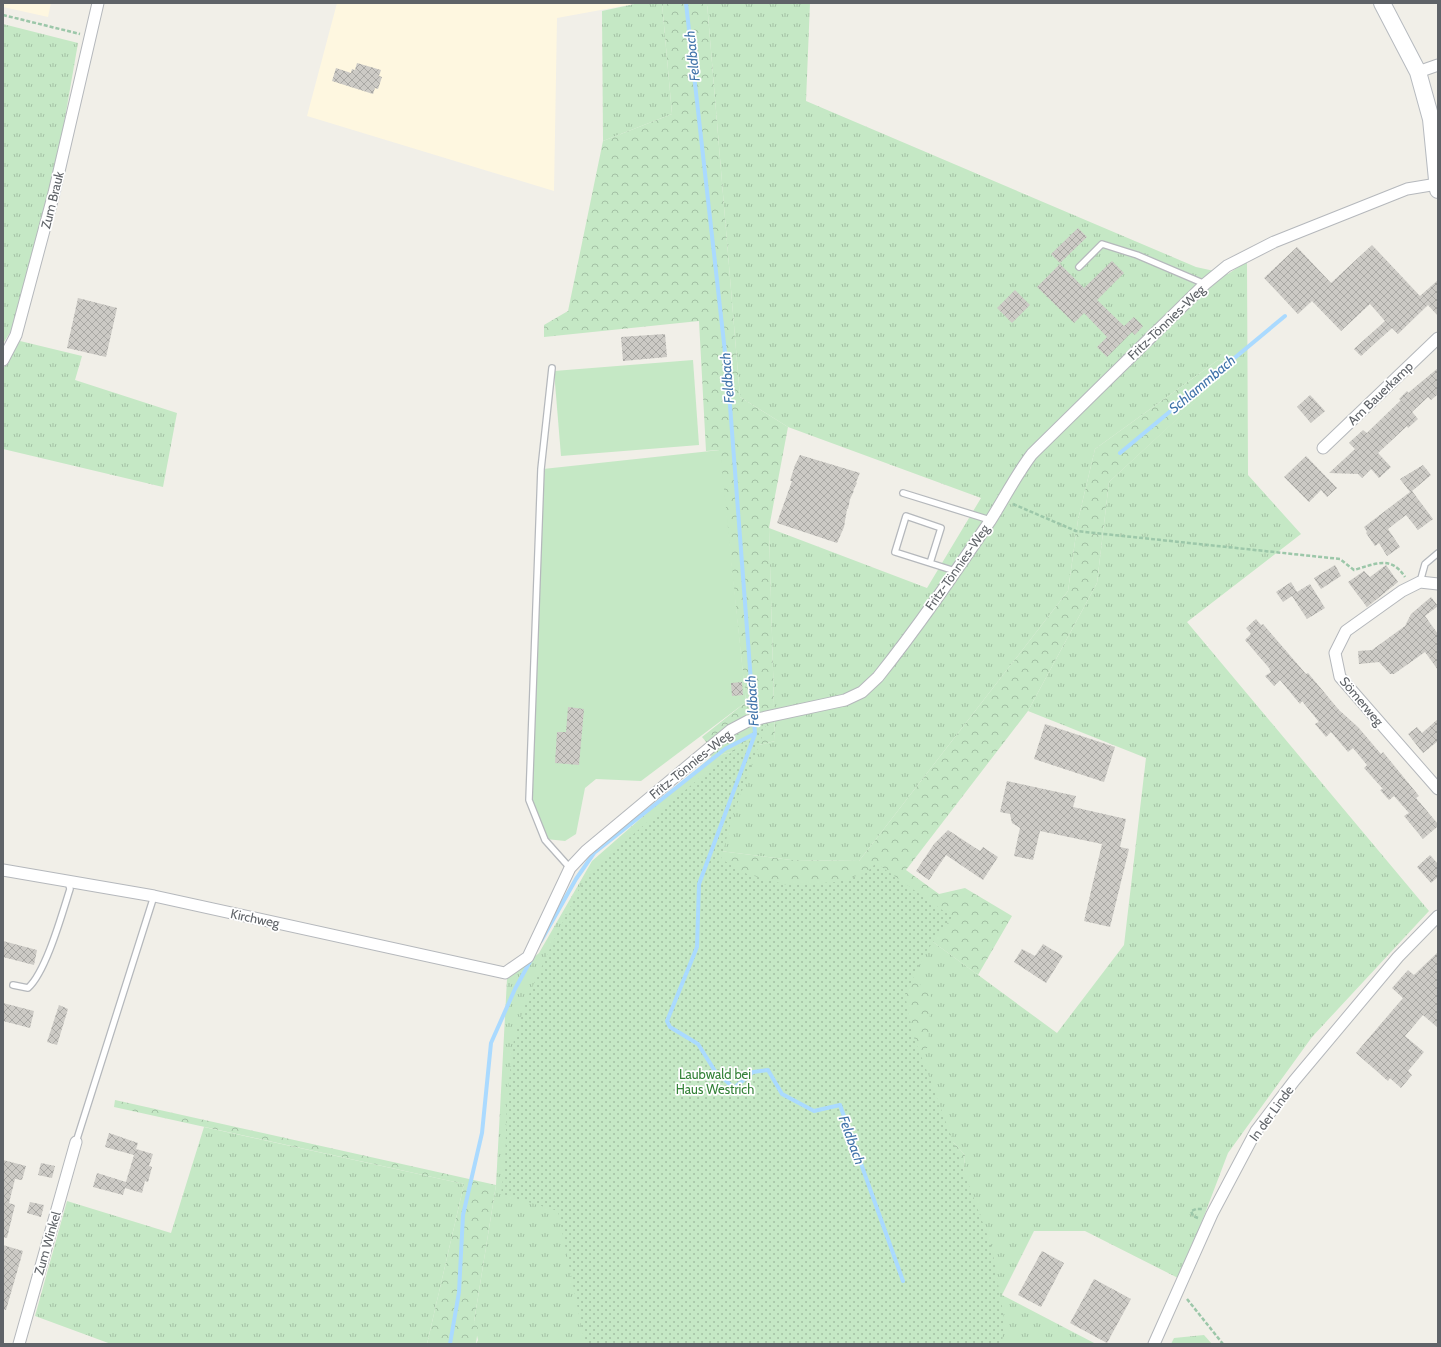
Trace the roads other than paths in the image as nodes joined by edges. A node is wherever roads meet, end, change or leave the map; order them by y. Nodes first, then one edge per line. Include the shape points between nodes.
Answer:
1 (98, 3) edge
2 (1382, 3) edge
3 (1438, 65) edge
4 (1418, 72) junction
5 (1438, 187) edge
6 (1078, 267) dead end
7 (1205, 284) junction
8 (1438, 338) edge
9 (3, 360) edge
10 (552, 368) dead end
11 (1323, 448) dead end
12 (903, 493) dead end
13 (990, 520) junction
14 (1438, 553) edge
15 (930, 563) junction
16 (955, 571) junction
17 (1420, 582) junction
18 (1438, 584) edge
19 (1438, 789) edge
20 (570, 868) junction
21 (3, 870) edge
22 (68, 881) junction
23 (154, 896) junction
24 (1438, 916) edge
25 (505, 973) joint
26 (13, 985) dead end
27 (76, 1142) joint
28 (19, 1344) edge
29 (1154, 1344) edge

1 - 9 street, Zum Brauk via 52,201 16,335
2 - 4 street
3 - 4 street
4 - 5 street via 1431,120
5 - 7 street, Fritz-Tönnies-Weg via 1407,189 1274,242 1227,266
6 - 7 lane via 1102,244 1137,255
7 - 13 street, Fritz-Tönnies-Weg via 1032,454 1016,475
8 - 11 street, Am Bauerkamp
10 - 20 lane via 541,469 529,800 545,840
12 - 13 lane
13 - 16 street, Fritz-Tönnies-Weg
14 - 17 lane via 1425,564
15 - 15 lane via 895,552 906,516 941,528
15 - 16 lane
16 - 20 street, Fritz-Tönnies-Weg via 895,656 862,692 838,702 753,720 731,730 586,851
17 - 18 street
17 - 19 street, Sömerweg via 1346,631 1335,653 1340,677
20 - 25 street, Fritz-Tönnies-Weg via 528,957
21 - 22 street, Kirchweg
22 - 23 street, Kirchweg
22 - 26 lane via 70,889 39,972 28,988
23 - 25 street, Kirchweg
23 - 27 lane
24 - 29 street, In der Linde via 1398,957 1299,1075 1256,1131 1222,1193
27 - 28 street, Zum Winkel

